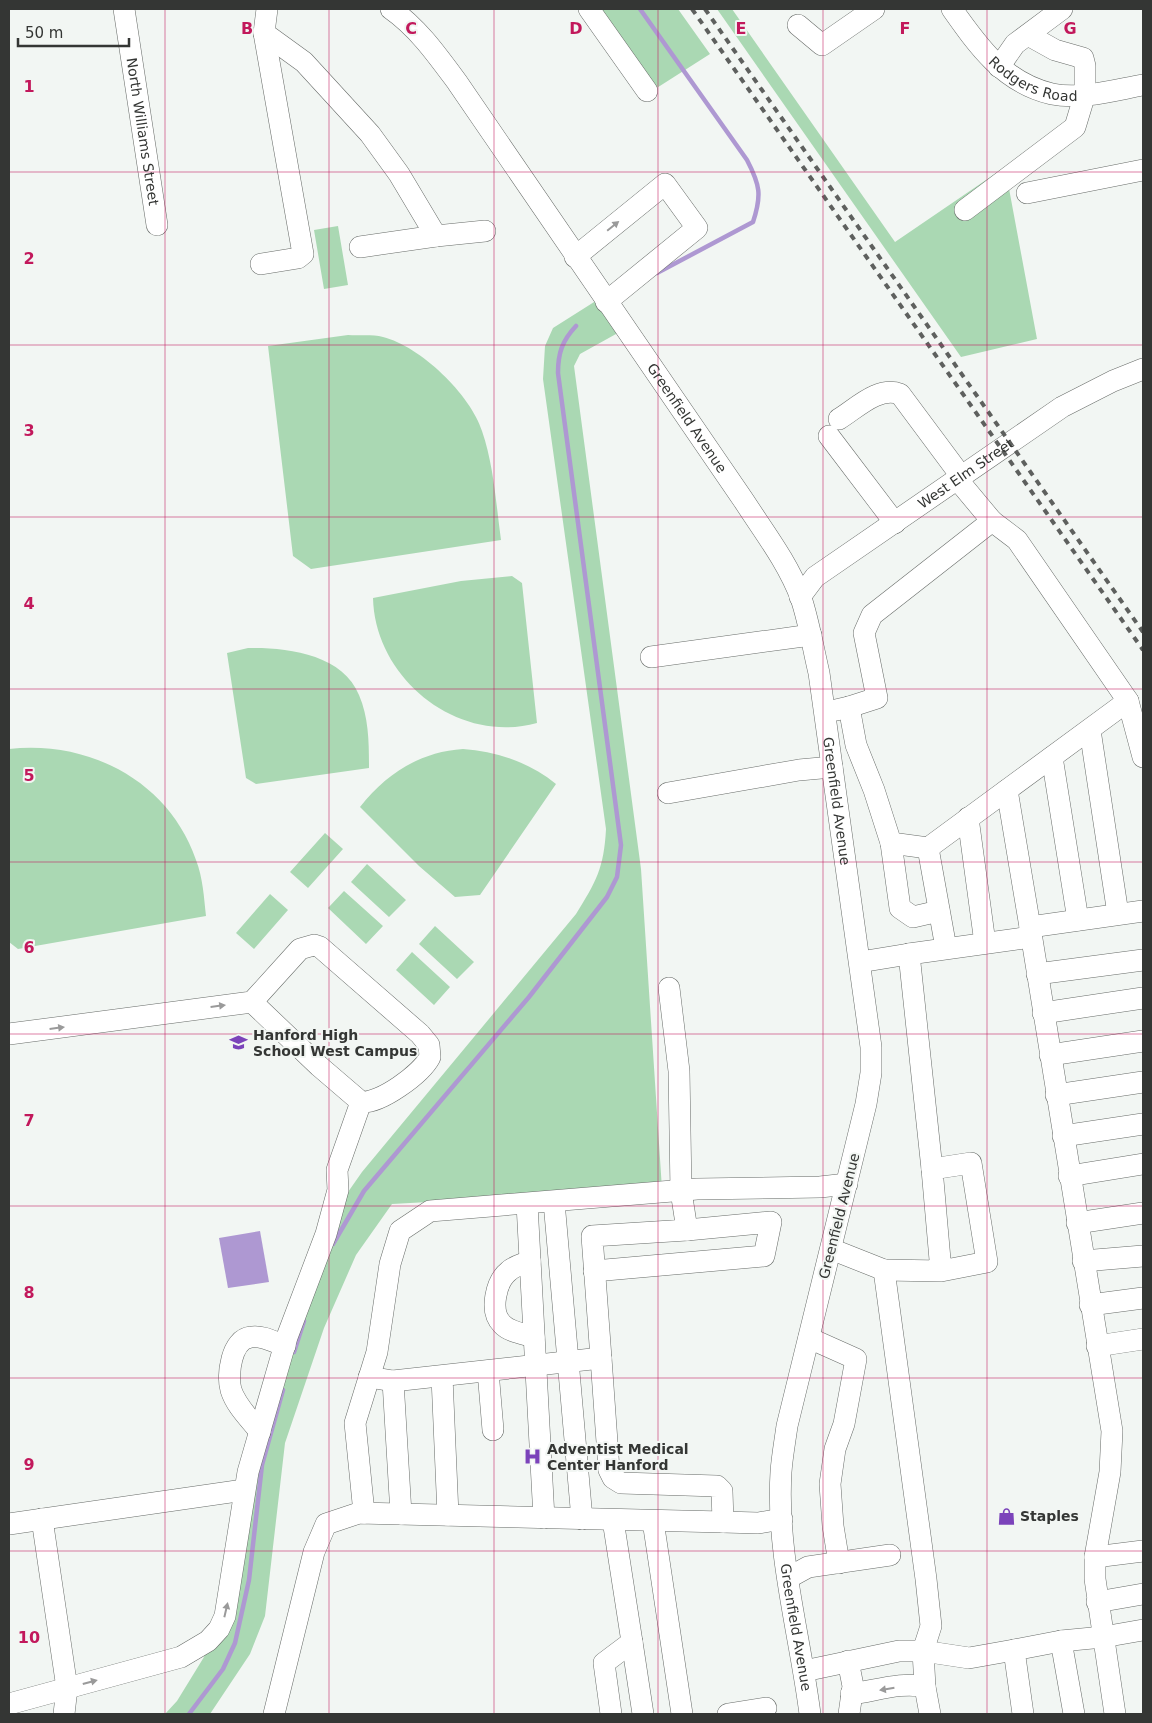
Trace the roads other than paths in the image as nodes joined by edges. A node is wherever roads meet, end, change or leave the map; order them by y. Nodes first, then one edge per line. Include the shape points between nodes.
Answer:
1 (124, 9) edge
2 (267, 9) edge
3 (589, 9) edge
4 (874, 9) edge
5 (952, 9) edge
6 (1062, 9) edge
7 (402, 12) edge
8 (798, 26) dead end
9 (264, 33) junction
10 (1028, 35) junction
11 (1000, 67) junction
12 (1143, 85) edge
13 (647, 91) dead end
14 (1085, 94) junction
15 (1143, 170) edge
16 (1027, 193) dead end
17 (965, 210) dead end
18 (157, 225) dead end
19 (485, 231) dead end
20 (436, 236) junction
21 (360, 247) dead end
22 (575, 256) junction
23 (261, 264) dead end
24 (606, 302) junction
25 (1143, 369) edge
26 (959, 478) junction
27 (992, 521) junction
28 (895, 523) junction
29 (800, 597) junction
30 (811, 635) junction
31 (651, 657) dead end
32 (1128, 701) junction
33 (849, 708) junction
34 (824, 711) junction
35 (1090, 730) junction
36 (1052, 757) junction
37 (1143, 761) edge
38 (832, 767) junction
39 (1007, 790) junction
40 (668, 793) dead end
41 (968, 818) junction
42 (890, 843) junction
43 (928, 848) junction
44 (939, 911) junction
45 (1143, 911) edge
46 (1118, 914) junction
47 (1078, 920) junction
48 (1030, 932) junction
49 (985, 943) junction
50 (946, 948) junction
51 (909, 954) junction
52 (1143, 960) edge
53 (860, 962) junction
54 (1036, 974) junction
55 (669, 988) dead end
56 (1143, 998) edge
57 (252, 1002) junction
58 (1043, 1014) junction
59 (9, 1034) edge
60 (1143, 1040) edge
61 (1050, 1055) junction
62 (1143, 1082) edge
63 (1056, 1095) junction
64 (361, 1102) junction
65 (1143, 1124) edge
66 (1063, 1136) junction
67 (1143, 1164) edge
68 (932, 1170) junction
69 (1069, 1176) junction
70 (847, 1184) junction
71 (681, 1191) junction
72 (554, 1202) junction
73 (527, 1204) junction
74 (1143, 1214) edge
75 (1077, 1224) junction
76 (687, 1230) junction
77 (831, 1250) junction
78 (1143, 1256) edge
79 (530, 1261) junction
80 (1083, 1261) junction
81 (884, 1270) junction
82 (594, 1271) junction
83 (941, 1271) junction
84 (1143, 1298) edge
85 (1090, 1304) junction
86 (534, 1337) junction
87 (809, 1338) junction
88 (1143, 1339) edge
89 (285, 1346) junction
90 (1097, 1346) junction
91 (601, 1358) junction
92 (569, 1361) junction
93 (536, 1364) junction
94 (488, 1371) junction
95 (369, 1377) junction
96 (442, 1377) junction
97 (393, 1382) junction
98 (493, 1430) dead end
99 (260, 1432) junction
100 (244, 1490) junction
101 (364, 1513) junction
102 (400, 1514) junction
103 (448, 1515) junction
104 (544, 1518) junction
105 (42, 1519) junction
106 (582, 1519) junction
107 (782, 1519) junction
108 (614, 1520) junction
109 (653, 1521) junction
110 (723, 1522) junction
111 (9, 1524) edge
112 (1143, 1551) edge
113 (890, 1555) dead end
114 (1095, 1557) junction
115 (839, 1563) junction
116 (788, 1578) junction
117 (1143, 1594) edge
118 (1097, 1602) junction
119 (1143, 1630) edge
120 (1103, 1637) junction
121 (1061, 1641) junction
122 (632, 1642) junction
123 (1014, 1650) junction
124 (923, 1651) junction
125 (848, 1661) junction
126 (804, 1671) junction
127 (925, 1687) junction
128 (67, 1688) junction
129 (9, 1704) edge
130 (850, 1704) edge
131 (766, 1708) dead end
132 (64, 1714) edge
133 (274, 1714) edge
134 (611, 1714) edge
135 (643, 1714) edge
136 (682, 1714) edge
137 (728, 1714) edge
138 (810, 1714) edge
139 (930, 1714) edge
140 (1024, 1714) edge
141 (1074, 1714) edge
142 (1115, 1714) edge

1 - 18 street, North Williams Street
2 - 9 street
3 - 13 street
4 - 8 street via 822,45
5 - 11 street, Rodgers Road via 982,50
6 - 10 street
7 - 22 street, Greenfield Avenue via 457,82
9 - 20 street via 304,62 370,134 400,174
9 - 23 street via 303,254 298,258
10 - 11 street via 1015,44
10 - 14 street via 1055,50 1083,58
11 - 14 street, Rodgers Road via 1033,88 1053,94
12 - 14 street, Rodgers Road
14 - 17 street via 1075,128
15 - 16 street
19 - 20 street
20 - 21 street
22 - 24 street, Greenfield Avenue
22 -> 24 street via 665,184 697,228
24 - 29 street, Greenfield Avenue via 771,541
25 - 26 street, West Elm Street via 1112,380 1062,407
26 - 27 street
26 - 28 street, West Elm Street
26 - 28 street via 900,394 893,391 879,393 834,428
27 - 32 street via 1017,540
27 - 33 street via 872,615 864,634 877,698
28 - 29 street, West Elm Street via 815,577
29 - 30 street, Greenfield Avenue
30 - 31 street
30 - 34 street, Greenfield Avenue
32 - 35 street
32 - 37 street
33 - 34 street
33 - 42 street via 856,745
34 - 38 street, Greenfield Avenue
35 - 36 street
35 - 46 street
36 - 39 street
36 - 47 street
38 - 40 street
38 - 53 street, Greenfield Avenue
39 - 41 street
39 - 48 street
41 - 43 street
41 - 49 street
42 - 43 street
42 - 44 street via 900,908 913,917
43 - 44 street
44 - 50 street
45 - 46 street
46 - 47 street
47 - 48 street
48 - 49 street
48 - 54 street
49 - 50 street
50 - 51 street
51 - 53 street
51 - 68 street
52 - 54 street
53 - 70 street, Greenfield Avenue via 871,1073
54 - 58 street
55 - 71 street via 679,1071
56 - 58 street
59 -> 57 street
57 - 64 street
57 - 64 street via 300,949 314,945 420,1034 430,1049 428,1062 392,1092 372,1102
58 - 61 street
60 - 61 street
61 - 63 street
62 - 63 street
63 - 66 street
64 - 89 street via 337,1170 338,1190 326,1234
65 - 66 street
66 - 69 street
67 - 69 street
68 - 83 street
68 - 83 street via 971,1163 987,1262
69 - 75 street
70 - 71 street
70 - 77 street, Greenfield Avenue
71 - 72 street
71 - 76 street
72 - 73 street
72 - 92 street
73 - 79 street
73 - 95 street via 430,1212 400,1231 390,1264 378,1352
74 - 75 street
75 - 80 street
76 - 82 street via 592,1236
76 - 82 street via 771,1222 764,1256
77 - 81 street
77 - 87 street, Greenfield Avenue
78 - 80 street
79 - 86 street
79 - 86 street via 509,1270 498,1285 495,1308 501,1323
80 - 85 street
81 - 83 street
81 - 124 street via 931,1626
82 - 91 street
84 - 85 street
85 - 90 street
86 - 93 street
87 - 107 street, Greenfield Avenue via 787,1426 781,1472
87 - 115 street via 856,1359 832,1471 833,1526
88 - 90 street
89 - 99 street
89 - 99 street via 250,1337 239,1343 234,1355 231,1391
90 - 114 street via 1112,1432 1110,1472
91 - 92 street
91 - 110 street via 609,1470 613,1478 621,1483 717,1486 722,1492
92 - 93 street
92 - 106 street
93 - 94 street
93 - 104 street
94 - 96 street
94 - 98 street
95 - 97 street
95 - 101 street via 355,1423
96 - 97 street
96 - 103 street
97 - 102 street
99 - 100 street
100 - 105 street
128 -> 100 street via 181,1657 219,1629 226,1616
101 - 102 street
101 - 133 street via 326,1524 314,1552
102 - 103 street
103 - 104 street
104 - 106 street
105 - 111 street
105 - 128 street
106 - 108 street
107 - 110 street via 758,1523
107 - 116 street, Greenfield Avenue
108 - 109 street
108 - 122 street
109 - 110 street
109 - 136 street
112 - 114 street
113 - 115 street
114 - 118 street
115 - 116 street via 808,1567
116 - 126 street, Greenfield Avenue
117 - 118 street
118 - 120 street
119 - 120 street
120 - 121 street
120 - 142 street
121 - 123 street
121 - 141 street
122 - 134 street via 604,1663
122 - 135 street
123 - 124 street via 969,1658
123 - 140 street
124 - 125 street
124 - 127 street
125 - 126 street
125 - 130 street via 853,1686
126 - 138 street, Greenfield Avenue
127 -> 130 street via 906,1685
127 - 139 street
128 - 129 street
128 - 132 street
131 - 137 street

